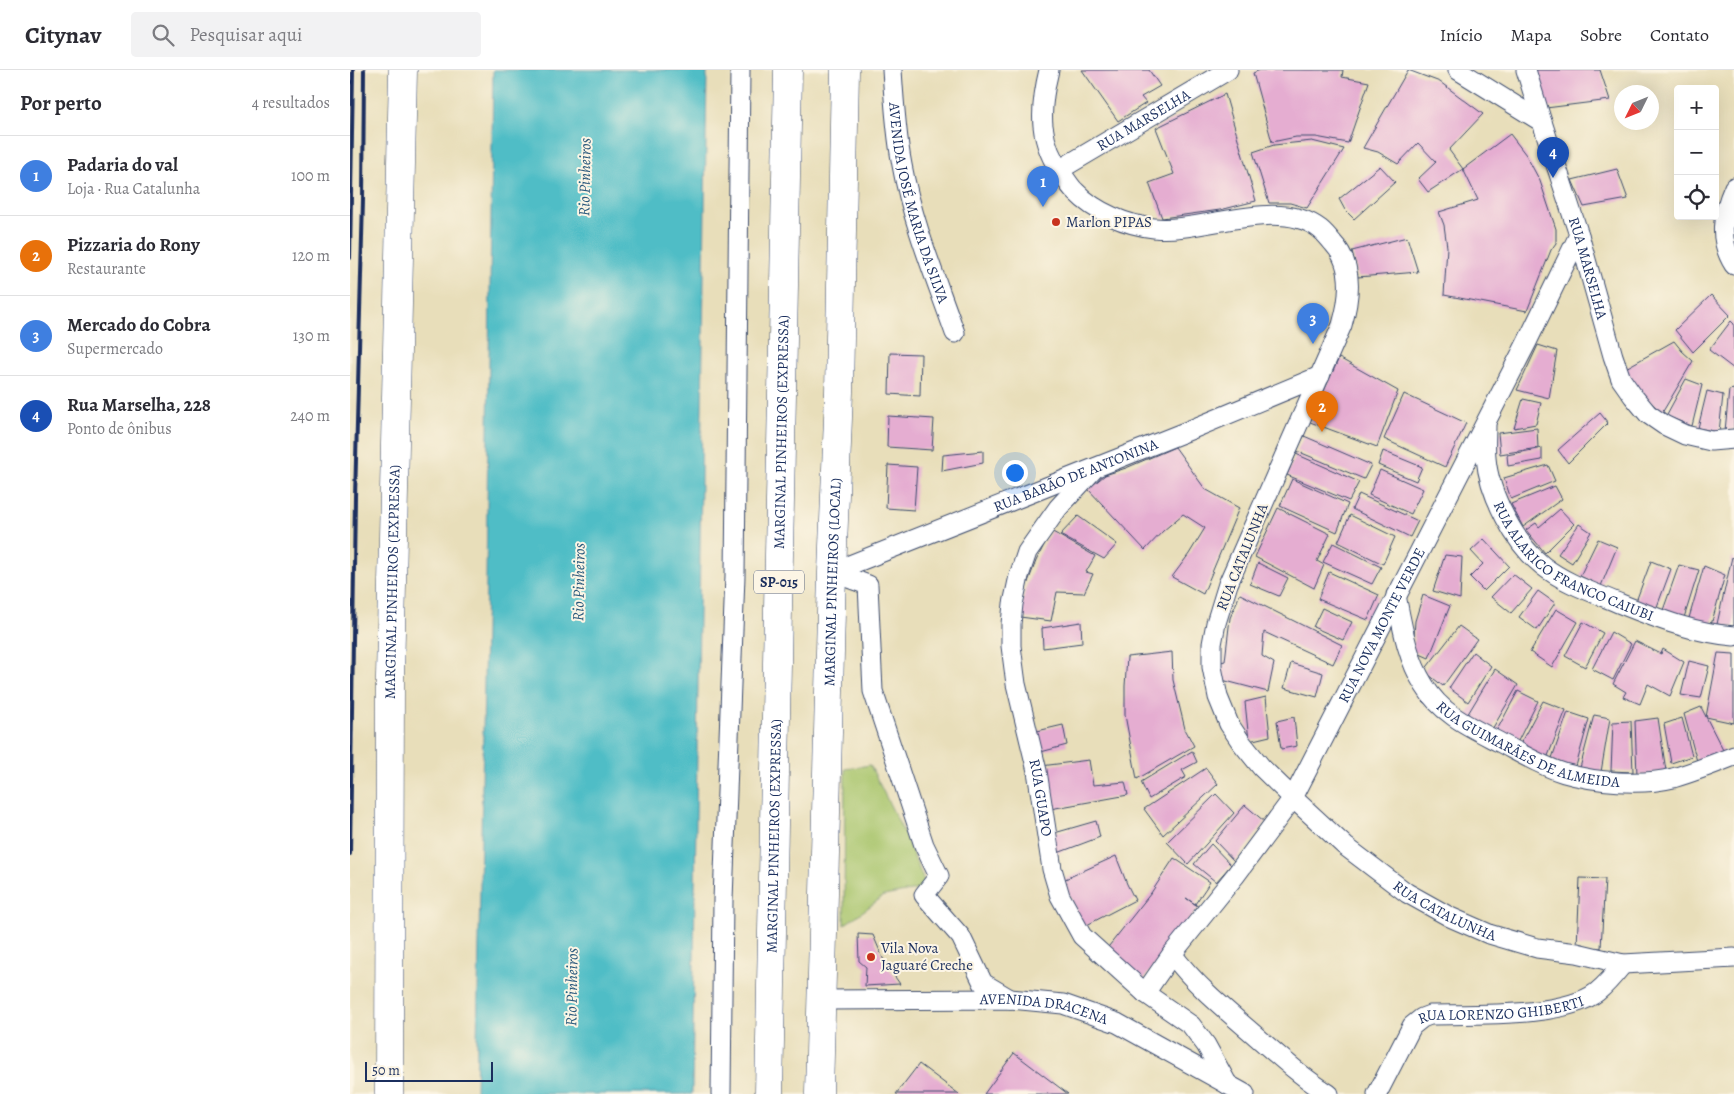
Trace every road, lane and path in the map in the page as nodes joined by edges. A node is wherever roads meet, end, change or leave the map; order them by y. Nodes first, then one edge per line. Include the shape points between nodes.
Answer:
1 (403, 70) edge
2 (740, 70) edge
3 (788, 70) edge
4 (804, 70) edge
5 (845, 70) edge
6 (892, 70) edge
7 (1049, 70) edge
8 (1228, 70) edge
9 (1458, 70) edge
10 (1526, 70) edge
11 (1542, 122) junction
12 (1059, 170) junction
13 (1734, 187) edge
14 (785, 205) junction
15 (1579, 235) junction
16 (1734, 265) edge
17 (955, 333) dead end
18 (1320, 376) junction
19 (1486, 421) junction
20 (1734, 439) edge
21 (1095, 468) junction
22 (832, 572) junction
23 (1396, 595) junction
24 (1734, 636) edge
25 (1734, 756) edge
26 (1293, 798) junction
27 (1172, 954) junction
28 (1734, 958) edge
29 (1623, 964) junction
30 (1145, 993) junction
31 (1010, 999) junction
32 (823, 1000) junction
33 (1228, 1085) junction
34 (389, 1094) edge
35 (721, 1094) edge
36 (769, 1094) edge
37 (819, 1094) edge
38 (1246, 1094) edge
39 (1329, 1094) edge
40 (1377, 1094) edge

1 - 34 highway, MARGINAL PINHEIROS (EXPRESSA) via 390,678
2 - 35 street via 735,576 723,900
3 - 14 highway, MARGINAL PINHEIROS (EXPRESSA) / SP-015
4 - 14 highway
5 - 22 highway, MARGINAL PINHEIROS (LOCAL)
6 - 17 street, AVENIDA JOSÉ MARIA DA SILVA via 902,167 915,217
7 - 12 street, RUA CATALUNHA via 1041,112 1046,146
8 - 12 street, RUA MARSELHA
9 - 11 street
10 - 11 street, RUA MARSELHA
11 - 15 street, RUA MARSELHA
12 - 18 street, RUA CATALUNHA via 1076,193 1098,210 1154,228 1268,215 1302,220 1319,228 1344,259 1349,291 1342,325
13 - 16 street via 1726,207 1723,237
14 - 36 highway, MARGINAL PINHEIROS (EXPRESSA) / SP-015
15 - 19 street, RUA NOVA MONTE VERDE
15 - 20 street, RUA MARSELHA via 1613,356 1621,379 1633,396 1648,414 1685,435 1711,441
18 - 21 street, RUA BARÃO DE ANTONINA
18 - 26 street, RUA CATALUNHA via 1228,584 1212,644 1212,667 1218,697 1229,724 1262,768
19 - 23 street, RUA NOVA MONTE VERDE
19 - 24 street, RUA ALARICO FRANCO CAIUBI via 1486,459 1500,505 1525,547 1544,566 1580,587 1667,622
21 - 22 street, RUA BARÃO DE ANTONINA
21 - 30 street, RUA GUAPO via 1058,508 1027,552 1013,604 1011,646 1016,684 1037,771 1052,869 1060,896 1082,936
22 - 31 street via 868,585 874,691 924,845 939,876 924,895 961,937 983,983
22 - 32 highway, MARGINAL PINHEIROS (LOCAL)
23 - 25 street, RUA GUIMARÃES DE ALMEIDA via 1411,660 1437,703 1464,724 1546,766 1586,778 1633,783 1672,778
23 - 26 street, RUA NOVA MONTE VERDE
26 - 27 street, RUA NOVA MONTE VERDE
26 - 29 street, RUA CATALUNHA via 1353,852 1407,893 1450,917 1489,934 1537,948
27 - 30 street, RUA NOVA MONTE VERDE
27 - 39 street via 1221,1006 1283,1060
28 - 29 street, RUA CATALUNHA
29 - 40 street, RUA LORENZO GHIBERTI via 1596,993 1571,1005 1542,1011 1430,1015 1422,1018 1412,1026
30 - 33 street, RUA GUAPO via 1191,1026 1206,1045
31 - 32 street, AVENIDA DRACENA
31 - 33 street, AVENIDA DRACENA via 1063,1004 1096,1014
32 - 37 highway, MARGINAL PINHEIROS (LOCAL)
33 - 38 street, AVENIDA DRACENA

